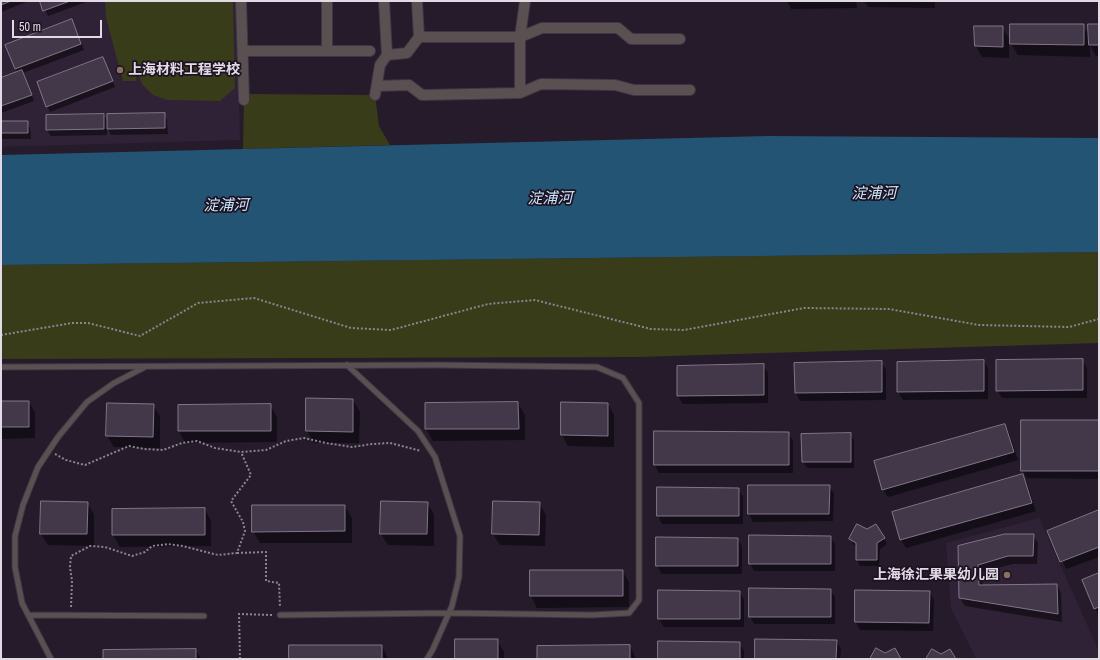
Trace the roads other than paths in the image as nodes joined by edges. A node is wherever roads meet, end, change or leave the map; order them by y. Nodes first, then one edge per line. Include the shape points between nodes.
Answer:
1 (241, 1) edge
2 (326, 1) edge
3 (384, 1) edge
4 (417, 1) edge
5 (525, 1) edge
6 (419, 37) junction
7 (520, 37) junction
8 (680, 40) dead end
9 (243, 51) junction
10 (370, 51) dead end
11 (327, 52) junction
12 (387, 55) junction
13 (690, 90) dead end
14 (520, 93) junction
15 (244, 100) dead end
16 (347, 365) junction
17 (1, 367) edge
18 (147, 367) junction
19 (449, 613) junction
20 (28, 615) junction
21 (280, 615) road end
22 (204, 616) dead end
23 (51, 659) edge
24 (427, 659) edge

1 - 9 street
2 - 11 street
3 - 12 street
4 - 6 street
5 - 7 street
6 - 7 street
6 - 12 street via 407,53
7 - 8 street via 542,28 618,28 631,38
7 - 14 street
9 - 11 street
9 - 15 street
10 - 11 street
12 - 14 street via 380,65 376,90 409,85 422,95
13 - 14 street via 634,90 615,85 541,84
16 - 18 lane
16 - 19 lane via 418,431 435,457 460,536 459,577
16 - 19 lane via 597,367 623,378 639,403 639,600 629,613
17 - 18 lane
18 - 20 lane via 114,383 87,402 58,437 38,467 23,505 15,536 15,567 22,603
19 - 21 lane
19 - 24 lane
20 - 22 lane
20 - 23 lane

